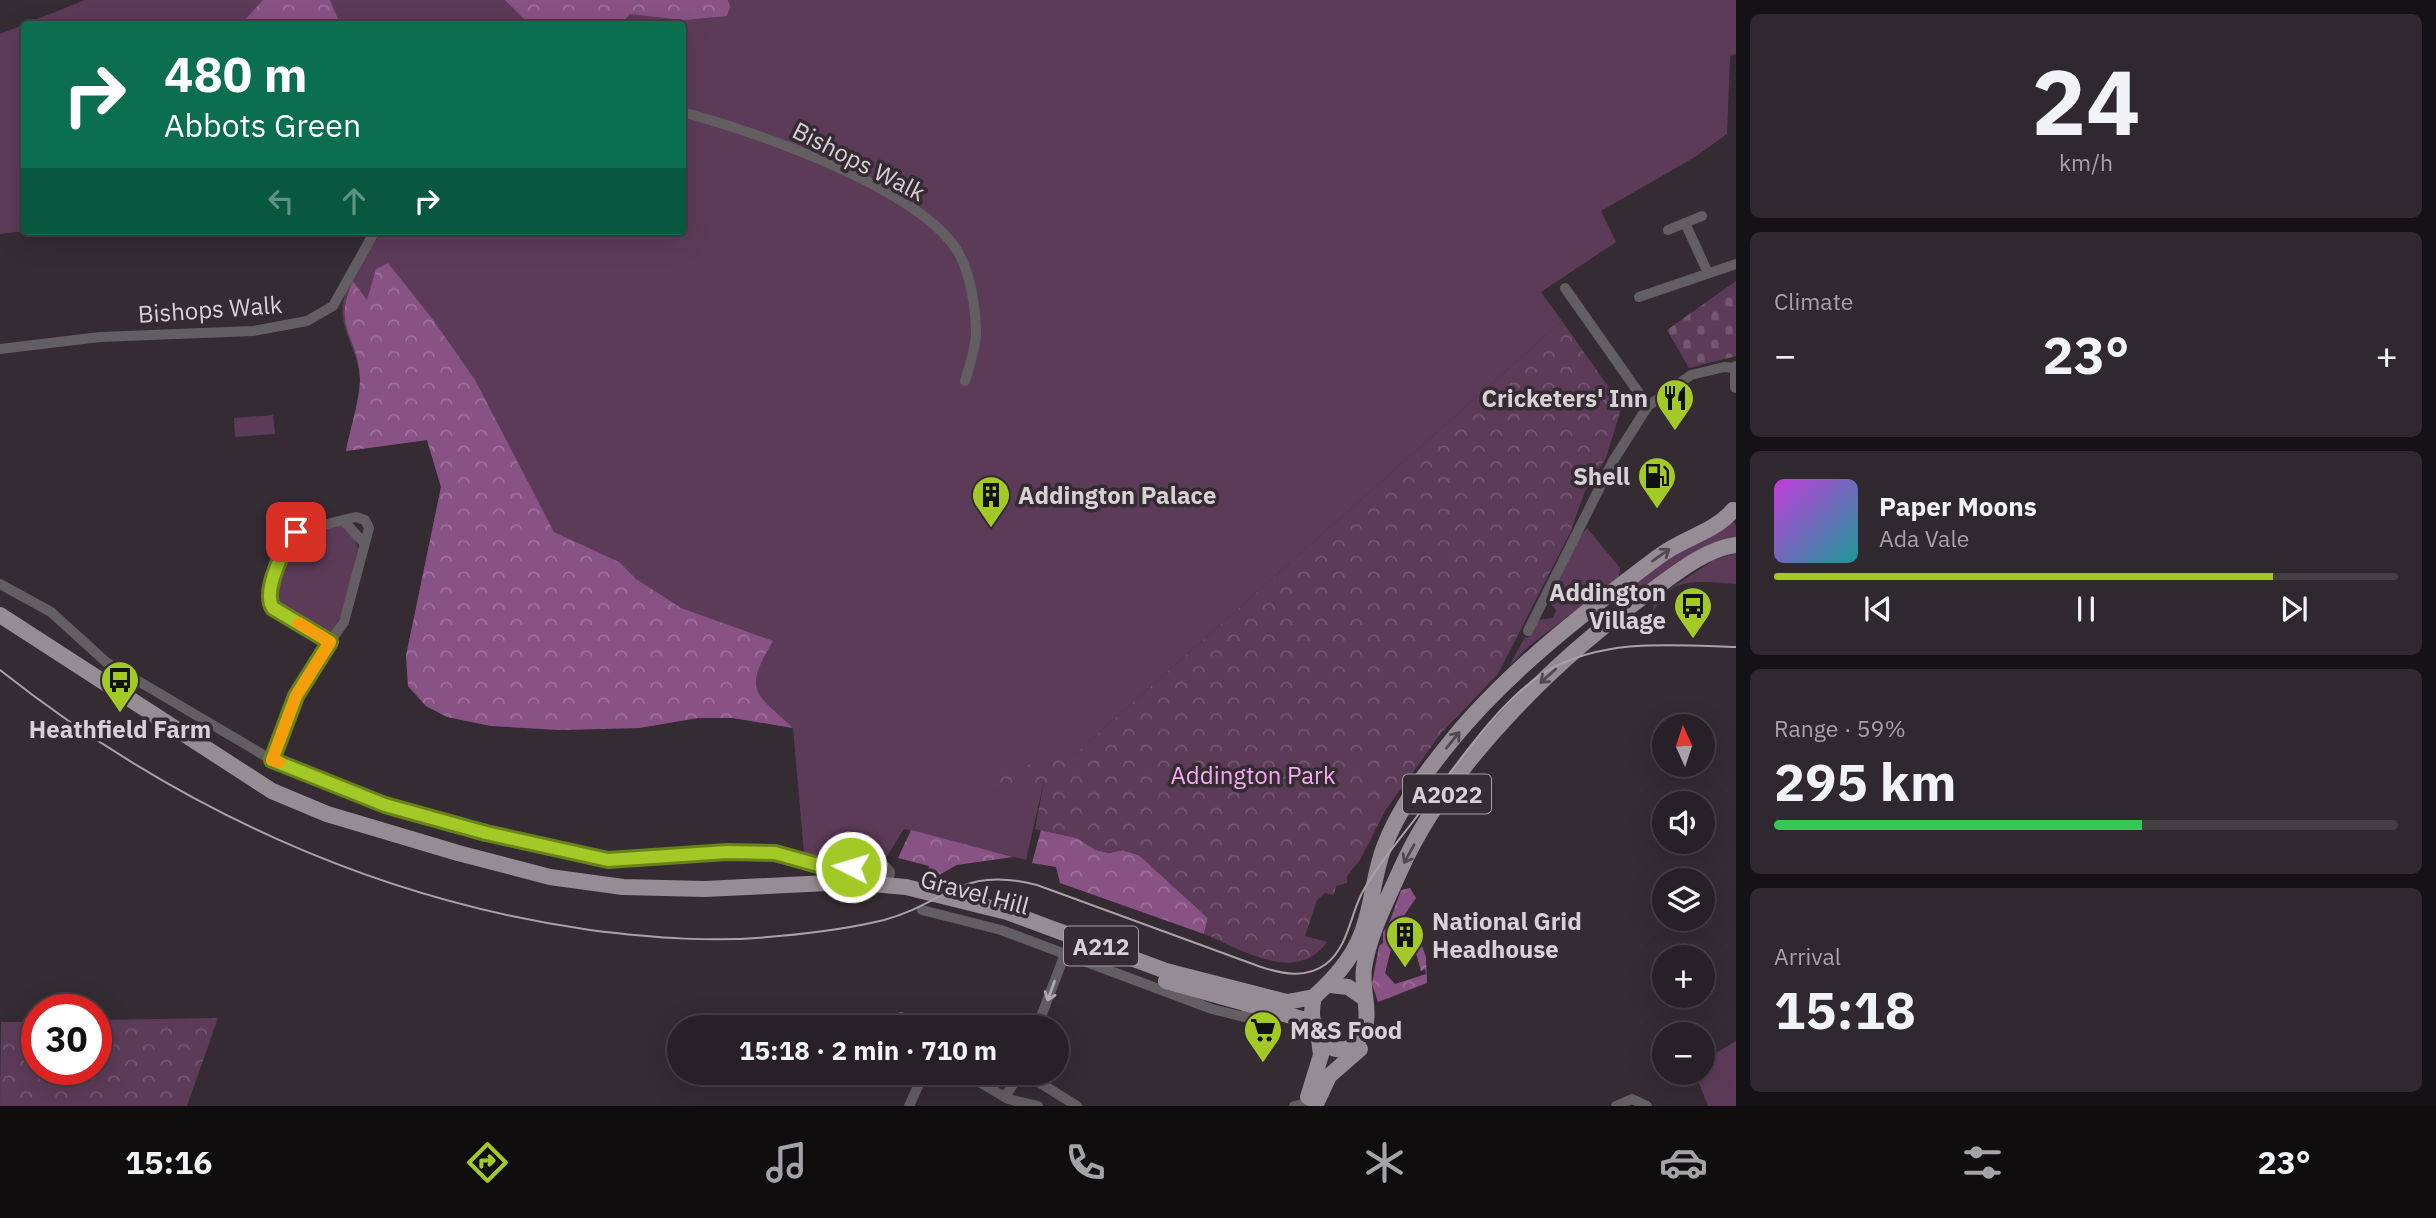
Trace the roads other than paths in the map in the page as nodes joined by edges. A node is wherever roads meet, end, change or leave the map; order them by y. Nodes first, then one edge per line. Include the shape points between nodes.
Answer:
1 (686, 113) edge
2 (1702, 216) dead end
3 (1685, 223) junction
4 (1668, 230) dead end
5 (373, 235) edge
6 (1736, 264) edge
7 (1708, 273) junction
8 (1565, 288) dead end
9 (1639, 298) dead end
10 (0, 349) edge
11 (1736, 368) edge
12 (965, 381) dead end
13 (1736, 387) edge
14 (1648, 406) junction
15 (1735, 511) edge
16 (344, 520) junction
17 (364, 543) junction
18 (1736, 545) edge
19 (5, 587) edge
20 (0, 599) edge
21 (1539, 606) junction
22 (1549, 611) dead end
23 (0, 615) edge
24 (1528, 631) dead end
25 (1599, 631) junction
26 (330, 642) junction
27 (1533, 658) junction
28 (78, 664) junction
29 (272, 760) junction
30 (889, 878) junction
31 (922, 910) dead end
32 (957, 912) junction
33 (1065, 954) junction
34 (1330, 985) junction
35 (1314, 998) junction
36 (1364, 998) junction
37 (1249, 1008) junction
38 (1042, 1015) edge
39 (1364, 1029) junction
40 (1317, 1033) junction
41 (919, 1085) edge
42 (984, 1085) edge
43 (1014, 1085) edge
44 (1042, 1085) edge
45 (1005, 1097) junction
46 (1306, 1105) edge
47 (909, 1106) edge
48 (1038, 1106) edge
49 (1077, 1106) edge
50 (1616, 1106) edge
51 (1647, 1106) edge

1 - 12 street, Bishops Walk via 740,127 829,163 936,226 957,252 969,278 976,336
2 - 3 street
3 - 4 street
3 - 7 street
5 - 10 street, Bishops Walk via 333,306 307,321 253,331 100,337
6 - 7 street
7 - 9 street
8 - 14 street
11 - 13 street
11 - 14 street via 1690,375
14 - 21 street via 1613,461
27 -> 15 main road, A2022 via 1659,556
16 - 17 street
16 - 17 street via 365,520 369,528
16 - 26 street via 296,532 267,594 273,608
17 - 26 street via 344,622
18 - 25 main road, A2022 via 1682,569
19 - 20 street, Gravel Hill
19 - 29 street, Gravel Hill via 51,612 106,662
21 - 22 street
21 - 24 street
23 - 28 main road, Gravel Hill / A212
25 - 27 main road via 1584,633
25 -> 36 main road, A2022 via 1515,709 1436,810 1400,870 1374,933 1364,968
26 - 29 street via 296,696
34 -> 27 main road, A2022 via 1360,936 1382,851 1399,816 1452,741
28 - 30 main road, Gravel Hill / A212 via 281,795 327,814 503,866 576,882 649,888
28 - 32 main road, Gravel Hill / A212 via 121,702 279,805 503,876 608,896 692,899 847,892 903,897
29 - 30 street, Gravel Hill via 385,805 608,860 775,853 818,865 880,866
30 - 35 main road, Gravel Hill / A212 via 1007,912 1166,971 1287,1002
31 - 32 street, Gravel Hill
32 - 33 street, Gravel Hill
32 - 37 main road, Gravel Hill / A212 via 1006,921
33 - 37 street, Gravel Hill via 1239,1017
33 -> 38 street
34 - 35 main road
34 - 36 main road via 1348,987
35 - 40 main road via 1311,1008
36 - 39 main road
37 - 40 main road, Gravel Hill / A212 via 1302,1019
39 - 40 main road via 1346,1049 1330,1048
39 - 46 main road via 1361,1047
40 - 46 main road via 1319,1065
41 - 47 street
42 - 45 street
43 - 45 street
44 - 49 street
45 - 48 street
50 - 51 street via 1637,1099

